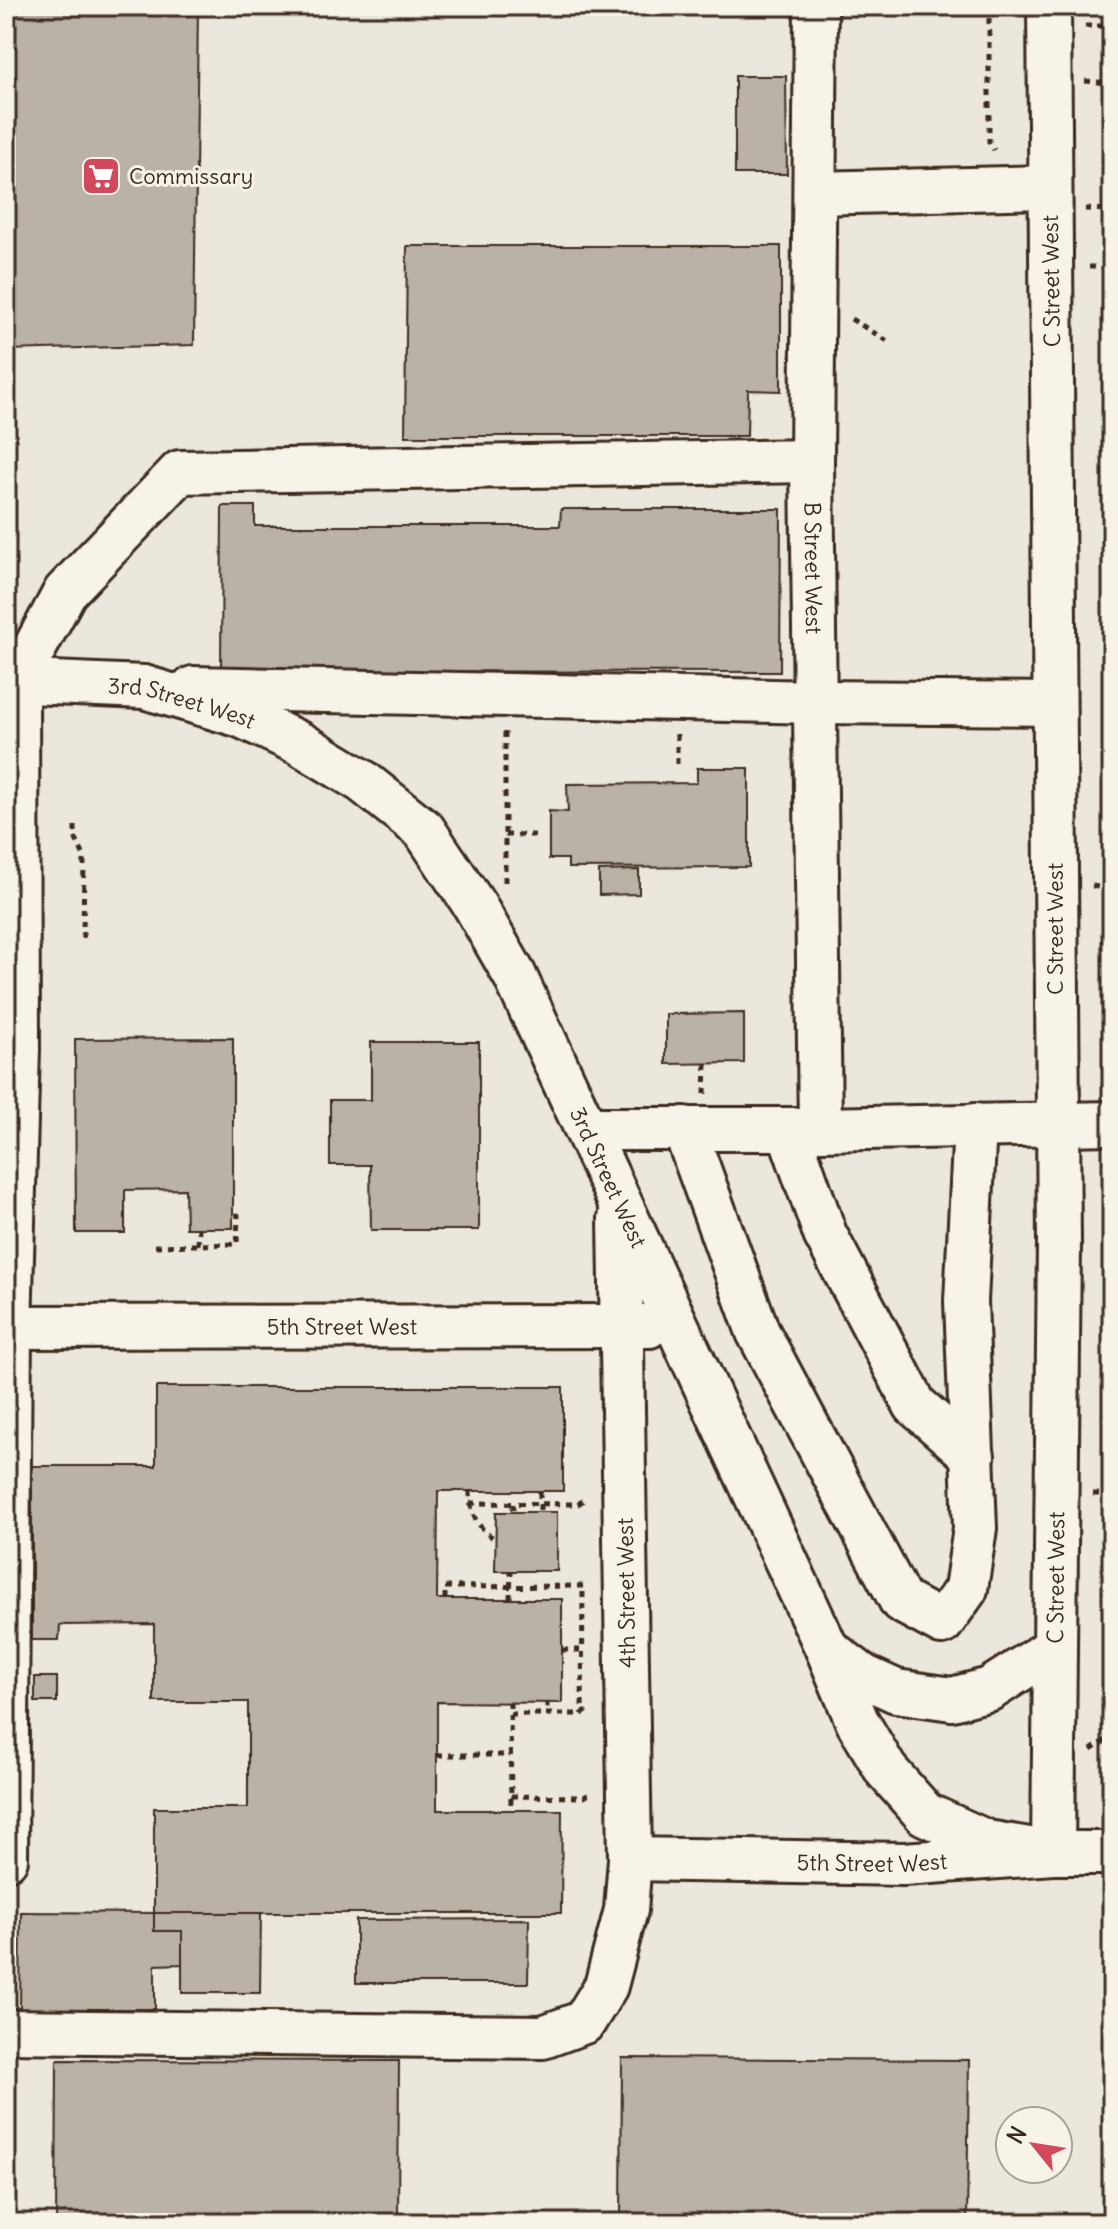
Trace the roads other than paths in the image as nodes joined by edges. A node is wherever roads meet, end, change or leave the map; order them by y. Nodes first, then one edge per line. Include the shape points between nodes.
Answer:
1 (816, 6) edge
2 (1049, 6) edge
3 (1035, 187) junction
4 (815, 193) junction
5 (812, 461) junction
6 (12, 681) edge
7 (144, 687) junction
8 (816, 702) junction
9 (1054, 704) junction
10 (1057, 1123) junction
11 (1110, 1123) edge
12 (975, 1125) junction
13 (684, 1128) junction
14 (587, 1129) junction
15 (804, 1129) junction
16 (620, 1201) junction
17 (677, 1324) junction
18 (8, 1327) edge
19 (622, 1327) junction
20 (973, 1456) junction
21 (1054, 1648) junction
22 (827, 1649) junction
23 (1053, 1853) junction
24 (1112, 1853) edge
25 (6, 1859) edge
26 (630, 1859) junction
27 (6, 2031) edge

1 - 4 street, B Street West
2 - 3 street, C Street West
3 - 4 street
3 - 9 street, C Street West
4 - 5 street, B Street West
5 - 6 street via 180,472 65,592
5 - 8 street, B Street West
6 - 7 street, 3rd Street West
6 - 18 street via 18,1049
7 - 8 street
7 - 14 street, 3rd Street West via 241,716 301,744 362,781 424,830 515,976
8 - 9 street
8 - 15 street, B Street West
9 - 10 street, C Street West
10 - 11 street
10 - 12 street
10 - 21 street, C Street West
12 - 15 street
12 - 20 street via 966,1301
13 - 14 street
13 - 15 street
13 - 20 street via 758,1332 901,1601 942,1623 966,1589 975,1528
14 - 16 street, 3rd Street West
15 - 20 street, B Street West via 825,1234 915,1405
16 - 17 street, 3rd Street West
16 - 19 street, 4th Street West
17 - 19 street, 5th Street West
17 - 22 street, 3rd Street West
18 - 19 street, 5th Street West
18 - 25 street
19 - 26 street, 4th Street West
21 - 22 street via 990,1689 952,1699 896,1691 863,1676
21 - 23 street, C Street West
22 - 23 street, 3rd Street West via 857,1721 886,1770 925,1814 987,1842
23 - 24 street, 5th Street West
23 - 26 street, 5th Street West via 904,1864
26 - 27 street, 4th Street West via 626,1910 606,1986 584,2022 543,2037

